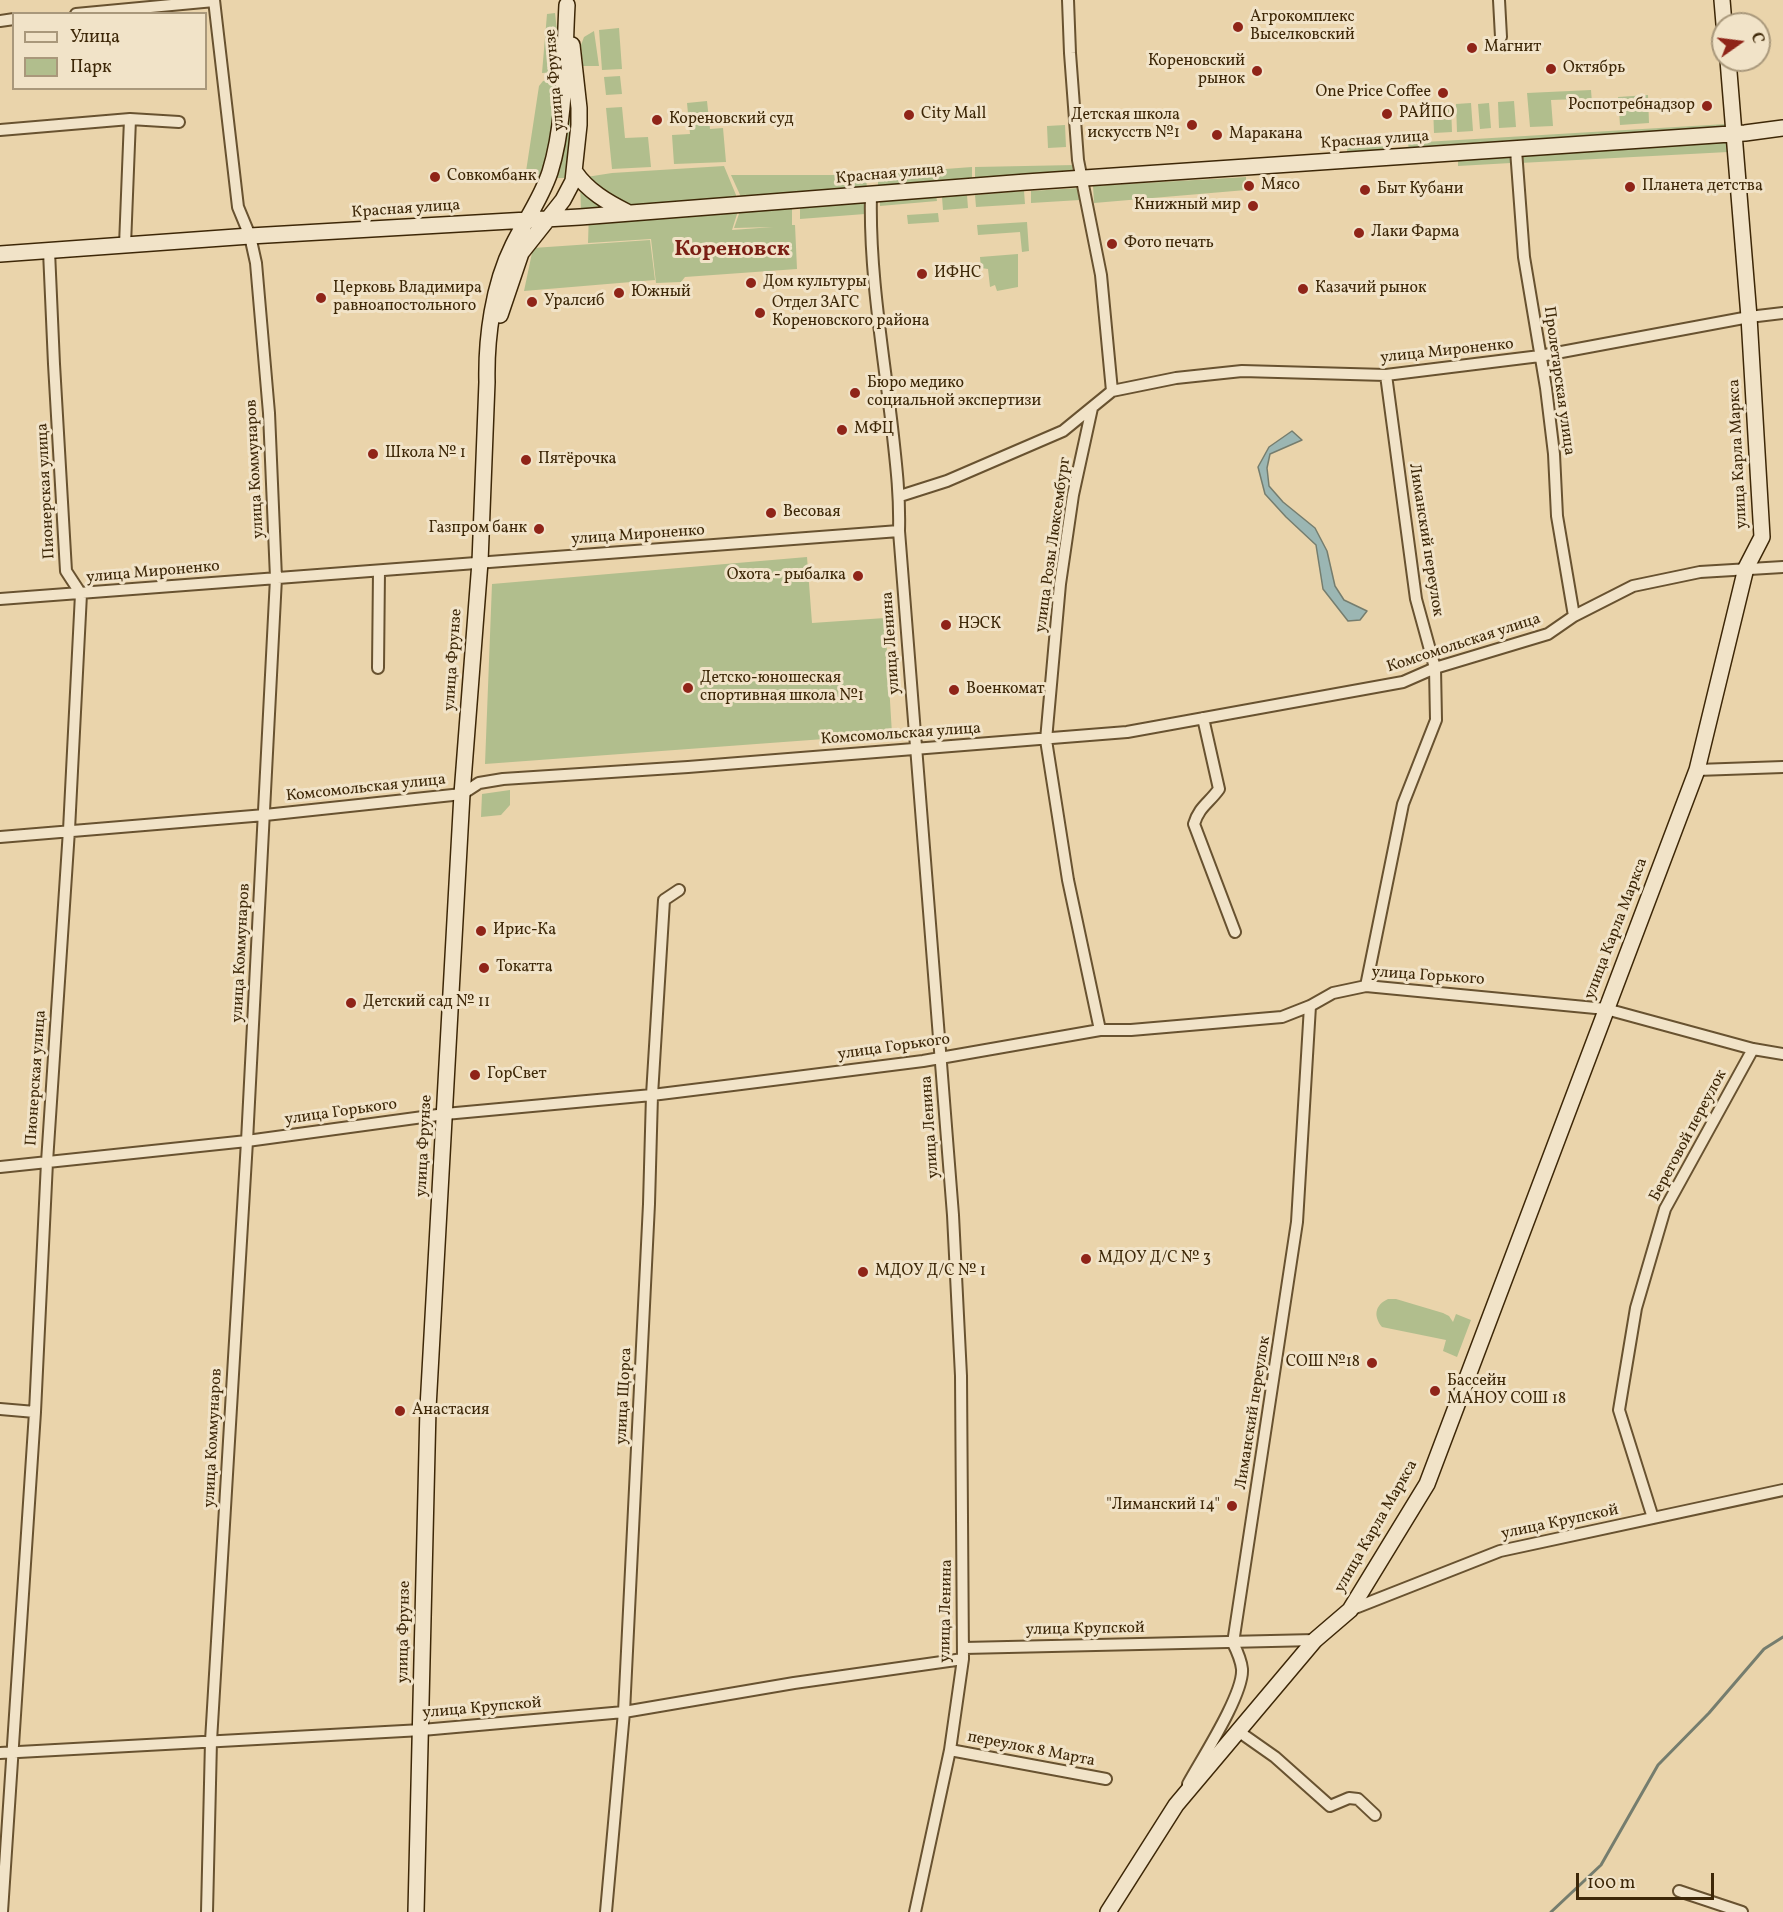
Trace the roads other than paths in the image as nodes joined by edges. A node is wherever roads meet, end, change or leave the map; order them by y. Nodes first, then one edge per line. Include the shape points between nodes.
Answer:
1 (214, 0) edge
2 (1068, 0) edge
3 (1499, 0) edge
4 (567, 2) edge
5 (96, 12) edge
6 (1501, 37) dead end
7 (1729, 72) edge
8 (130, 119) junction
9 (179, 122) dead end
10 (1783, 128) edge
11 (0, 130) edge
12 (1735, 134) junction
13 (1516, 150) junction
14 (575, 172) junction
15 (1081, 178) junction
16 (871, 194) junction
17 (630, 213) junction
18 (547, 219) junction
19 (525, 220) junction
20 (250, 236) junction
21 (125, 245) junction
22 (49, 251) junction
23 (0, 254) edge
24 (1783, 313) edge
25 (1749, 317) junction
26 (1540, 356) junction
27 (1386, 375) junction
28 (487, 382) junction
29 (1112, 391) junction
30 (1092, 408) junction
31 (900, 496) junction
32 (899, 531) junction
33 (480, 562) junction
34 (1783, 567) edge
35 (1746, 568) junction
36 (379, 571) junction
37 (276, 578) junction
38 (81, 594) junction
39 (0, 599) edge
40 (1574, 616) junction
41 (1435, 668) junction
42 (378, 669) dead end
43 (1203, 718) junction
44 (1046, 740) junction
45 (915, 748) junction
46 (1783, 767) edge
47 (1697, 770) junction
48 (462, 794) junction
49 (265, 815) junction
50 (69, 831) junction
51 (0, 837) edge
52 (679, 890) dead end
53 (1235, 932) dead end
54 (1366, 986) junction
55 (1310, 1006) junction
56 (1606, 1009) junction
57 (1100, 1030) junction
58 (1753, 1049) junction
59 (1783, 1054) edge
60 (940, 1057) junction
61 (652, 1095) junction
62 (445, 1114) junction
63 (247, 1141) junction
64 (47, 1162) junction
65 (0, 1167) edge
66 (0, 1409) edge
67 (35, 1412) junction
68 (1783, 1490) edge
69 (1653, 1518) junction
70 (1350, 1610) junction
71 (1315, 1640) junction
72 (1233, 1643) junction
73 (964, 1653) junction
74 (624, 1712) junction
75 (422, 1730) junction
76 (1239, 1731) junction
77 (211, 1741) junction
78 (950, 1750) junction
79 (6, 1753) edge
80 (1106, 1779) dead end
81 (1176, 1805) junction
82 (1375, 1815) dead end
83 (1679, 1891) dead end
84 (2, 1912) edge
85 (207, 1912) edge
86 (416, 1912) edge
87 (606, 1912) edge
88 (908, 1912) edge
89 (915, 1912) edge
90 (1108, 1912) edge
91 (1742, 1912) edge

1 - 5 street
1 - 20 street, улица Коммунаров via 238,207
2 - 15 street
3 - 6 street
4 - 14 main road, улица Фрунзе via 579,108
4 - 19 main road, улица Фрунзе via 555,152 547,180
7 - 12 main road, улица Карла Маркса
8 - 9 street
8 - 11 street
8 - 21 street
10 - 12 main road, Красная улица
12 - 13 main road, Красная улица
12 - 25 main road, улица Карла Маркса
13 - 15 main road, Красная улица
13 - 26 street, Пролетарская улица via 1524,257
14 - 17 main road via 587,188
14 - 18 main road, улица Фрунзе via 563,200
15 - 16 main road, Красная улица
15 - 29 street via 1085,216 1101,275
16 - 17 main road, Красная улица
16 - 31 street, улица Ленина via 877,296
17 - 18 main road, Красная улица
18 - 19 main road, Красная улица
18 - 28 main road, улица Фрунзе via 521,253 500,316
19 - 20 main road, Красная улица
19 - 28 main road, улица Фрунзе via 498,282 486,355
20 - 21 main road, Красная улица
20 - 37 street, улица Коммунаров via 256,263 269,413
21 - 22 main road, Красная улица
22 - 23 main road, Красная улица
22 - 38 street, Пионерская улица via 66,571
24 - 25 street, улица Мироненко
25 - 26 street, улица Мироненко
25 - 35 main road, улица Карла Маркса via 1762,537
26 - 27 street, улица Мироненко
26 - 40 street, Пролетарская улица via 1550,421 1557,516
27 - 29 street, улица Мироненко via 1242,371 1176,378
27 - 41 street, Лиманский переулок via 1416,599
28 - 33 main road, улица Фрунзе
29 - 30 street
30 - 31 street via 1062,431 947,481
30 - 44 street, улица Розы Люксембург via 1059,584
31 - 32 street, улица Ленина
32 - 33 street, улица Мироненко
32 - 45 street, улица Ленина
33 - 36 street, улица Мироненко
33 - 48 main road, улица Фрунзе
34 - 35 street, Комсомольская улица
35 - 40 street, Комсомольская улица via 1700,572 1634,586
35 - 47 main road, улица Карла Маркса
36 - 37 street, улица Мироненко
36 - 42 street
37 - 38 street, улица Мироненко
37 - 49 street, улица Коммунаров
38 - 39 street, улица Мироненко
38 - 50 street, Пионерская улица
40 - 41 street, Комсомольская улица via 1548,634
41 - 43 street, Комсомольская улица via 1403,682
41 - 54 street, Лиманский переулок via 1436,720 1402,804
43 - 44 street, Комсомольская улица via 1127,732
43 - 53 street via 1219,789 1197,811 1194,824
44 - 45 street, Комсомольская улица
44 - 57 street, улица Розы Люксембург via 1068,880
45 - 48 street, Комсомольская улица via 503,779 479,783
45 - 60 street, улица Ленина
46 - 47 street
47 - 56 main road, улица Карла Маркса
48 - 49 street, Комсомольская улица
48 - 62 main road, улица Фрунзе
49 - 50 street, Комсомольская улица
49 - 63 street, улица Коммунаров
50 - 51 street, Комсомольская улица
50 - 64 street, Пионерская улица
52 - 61 street, улица Щорса via 664,900
54 - 55 street, улица Горького via 1333,993
54 - 56 street, улица Горького
55 - 57 street, улица Горького via 1282,1017
55 - 72 street, Лиманский переулок via 1298,1222
56 - 58 street, улица Горького
56 - 70 main road, улица Карла Маркса via 1427,1484
57 - 60 street, улица Горького
58 - 59 street, улица Горького
58 - 69 street, Береговой переулок via 1665,1209 1636,1308 1619,1410
60 - 61 street, улица Горького
60 - 73 street, улица Ленина via 961,1376
61 - 62 street, улица Горького
61 - 74 street, улица Щорса
62 - 63 street, улица Горького
62 - 75 main road, улица Фрунзе via 428,1408
63 - 64 street, улица Горького
63 - 77 street, улица Коммунаров
64 - 65 street, улица Горького
64 - 67 street, Пионерская улица
66 - 67 street
67 - 79 street, Пионерская улица
68 - 69 street, улица Крупской
69 - 70 street, улица Крупской via 1500,1551
70 - 71 main road, улица Карла Маркса
71 - 72 street, улица Крупской
71 - 76 main road, улица Карла Маркса
72 - 73 street, улица Крупской
72 - 81 street, Лиманский переулок via 1242,1671 1235,1699
73 - 74 street, улица Крупской
73 - 78 street, улица Ленина
74 - 75 street, улица Крупской
74 - 87 street, улица Щорса
75 - 77 street, улица Крупской
75 - 86 main road, улица Фрунзе
76 - 81 main road, улица Карла Маркса
76 - 82 street via 1330,1806 1349,1798 1358,1799
77 - 79 street, улица Крупской
77 - 85 street, улица Коммунаров
78 - 80 street, переулок 8 Марта
78 - 89 street, улица Ленина
79 - 84 street, Пионерская улица
81 - 90 main road, улица Карла Маркса
83 - 91 street
88 - 89 street

